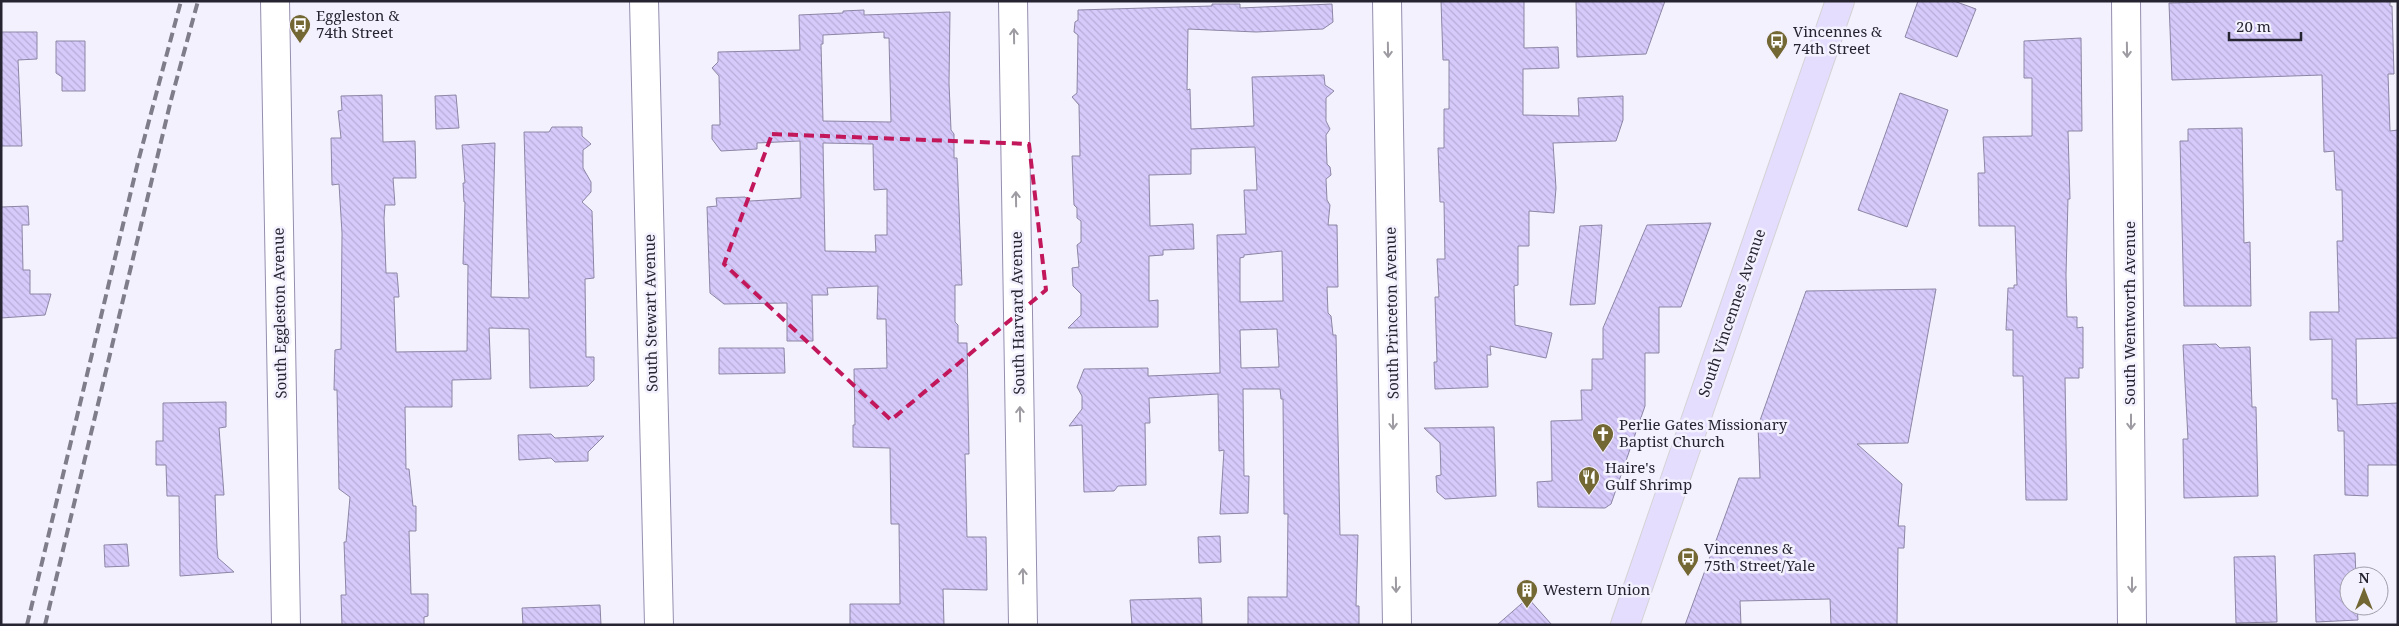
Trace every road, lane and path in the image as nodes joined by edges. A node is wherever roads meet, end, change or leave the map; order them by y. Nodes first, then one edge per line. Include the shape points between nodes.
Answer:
1 (275, 1) edge
2 (644, 1) edge
3 (1013, 1) edge
4 (1387, 1) edge
5 (1840, 1) edge
6 (2126, 1) edge
7 (286, 625) edge
8 (658, 625) edge
9 (1023, 625) edge
10 (1397, 625) edge
11 (1625, 625) edge
12 (2132, 625) edge

1 - 7 street, South Eggleston Avenue
2 - 8 street, South Stewart Avenue
9 -> 3 street, South Harvard Avenue
4 -> 10 street, South Princeton Avenue
5 - 11 main road, South Vincennes Avenue
6 -> 12 street, South Wentworth Avenue

